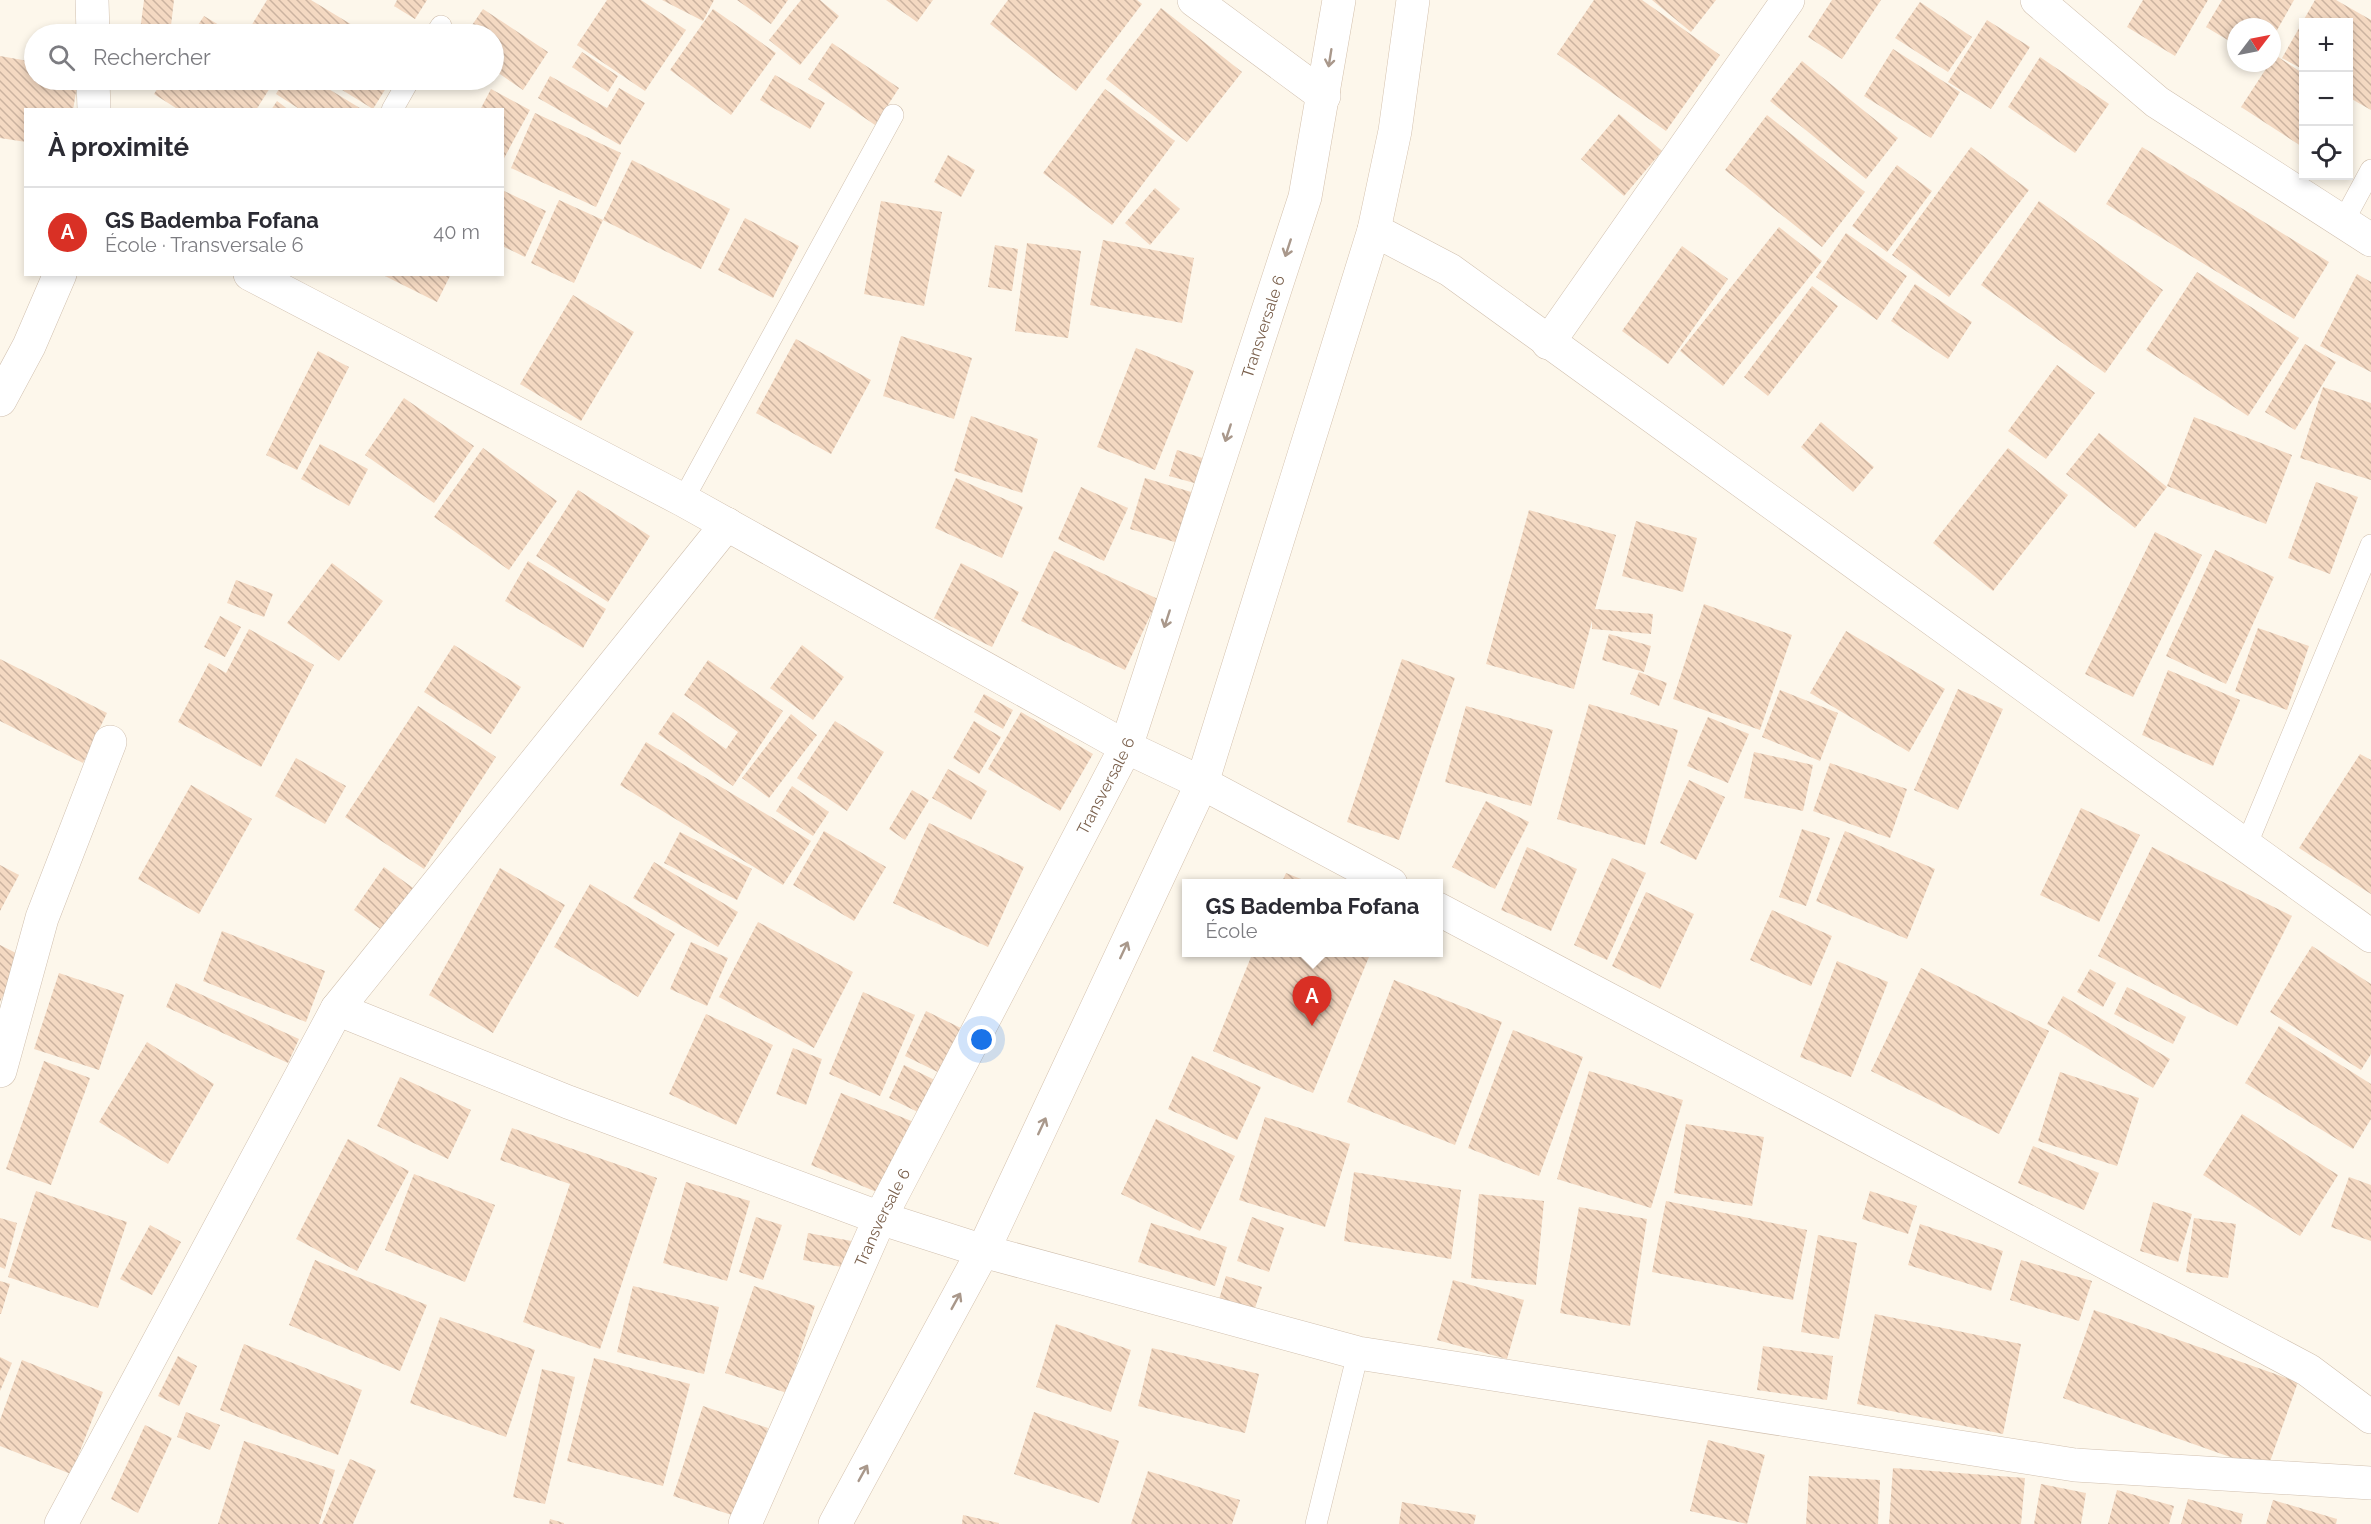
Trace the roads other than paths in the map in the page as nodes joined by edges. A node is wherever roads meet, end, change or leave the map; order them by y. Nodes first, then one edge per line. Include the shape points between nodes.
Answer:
1 (92, 0) edge
2 (1194, 0) edge
3 (1339, 0) edge
4 (1413, 0) edge
5 (1788, 0) edge
6 (2037, 0) edge
7 (93, 24) edge
8 (93, 90) edge
9 (404, 90) edge
10 (1324, 96) junction
11 (94, 108) edge
12 (393, 108) edge
13 (893, 115) dead end
14 (2371, 170) edge
15 (2343, 222) junction
16 (1374, 230) junction
17 (2371, 240) edge
18 (59, 276) edge
19 (258, 276) edge
20 (291, 284) edge
21 (1548, 343) junction
22 (0, 400) edge
23 (682, 500) junction
24 (727, 524) junction
25 (2371, 545) edge
26 (110, 742) dead end
27 (1126, 747) junction
28 (1202, 783) junction
29 (2246, 846) junction
30 (1382, 879) edge
31 (1443, 912) edge
32 (2371, 936) edge
33 (337, 1009) junction
34 (0, 1071) edge
35 (880, 1218) junction
36 (983, 1251) junction
37 (1358, 1353) junction
38 (2371, 1417) edge
39 (2371, 1483) edge
40 (61, 1524) edge
41 (745, 1524) edge
42 (835, 1524) edge
43 (1316, 1524) edge

1 - 7 street
2 - 10 street
3 -> 10 street, Transversale 6
4 - 16 street via 1395,131
5 - 21 street
6 - 15 street via 2157,102
8 - 11 street
9 - 12 lane
10 -> 27 street, Transversale 6 via 1305,197
13 - 23 lane
14 - 15 lane
15 - 17 street
16 - 21 street via 1450,270
16 - 28 street
18 - 22 street
19 - 20 street
20 - 23 street
21 - 29 street
23 - 24 street
24 - 27 street
24 - 33 street
25 - 29 lane
26 - 34 street via 42,918
27 - 28 street
27 - 35 street, Transversale 6
28 - 30 street
36 -> 28 street
29 - 32 street
31 - 38 street via 2308,1370
33 - 35 street via 568,1102
33 - 40 street
35 - 36 street
35 - 41 street, Transversale 6
36 - 37 street
42 -> 36 street
37 - 39 street via 2075,1465
37 - 43 lane

